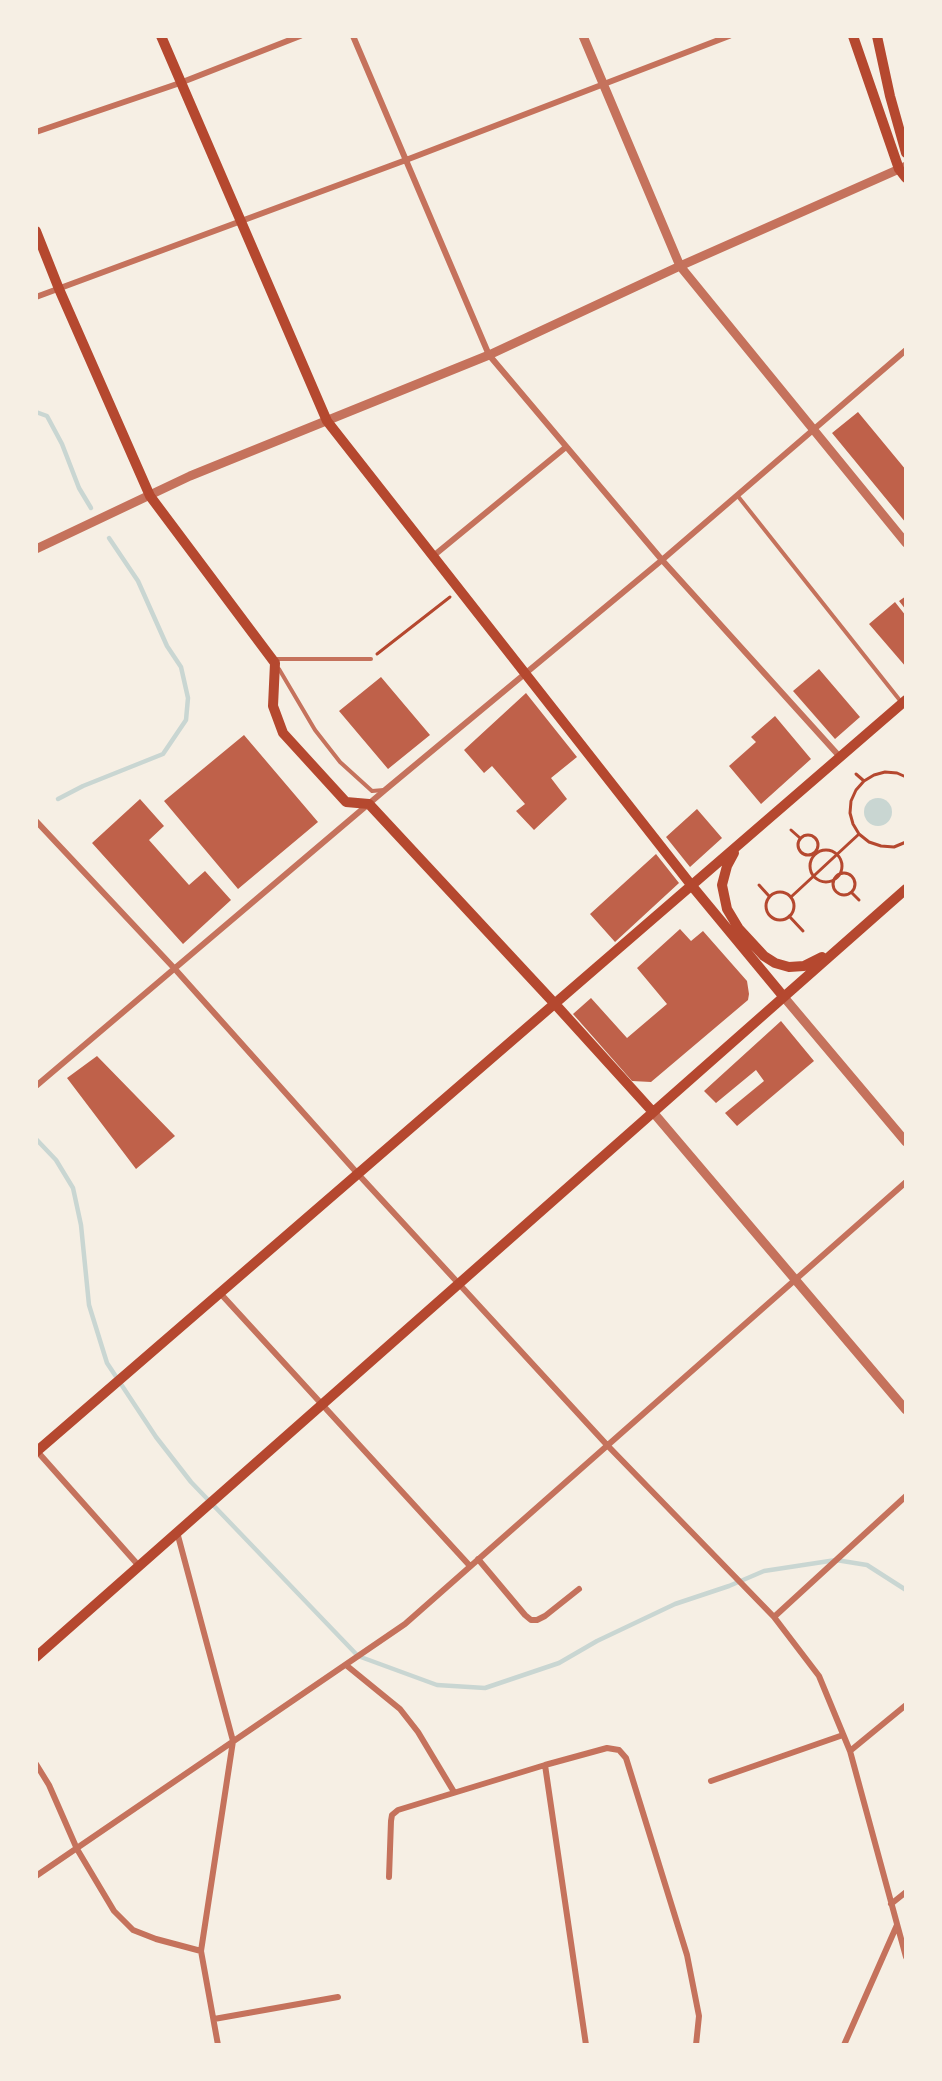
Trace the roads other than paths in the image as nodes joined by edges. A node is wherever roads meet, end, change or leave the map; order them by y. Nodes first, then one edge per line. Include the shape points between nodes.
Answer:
1 (160, 36) edge
2 (300, 36) edge
3 (353, 36) edge
4 (583, 36) edge
5 (729, 36) edge
6 (853, 36) edge
7 (877, 36) edge
8 (180, 83) junction
9 (603, 84) junction
10 (36, 132) edge
11 (906, 153) edge
12 (406, 160) junction
13 (904, 171) edge
14 (240, 222) junction
15 (36, 231) edge
16 (680, 266) junction
17 (59, 289) junction
18 (36, 297) edge
19 (906, 350) edge
20 (489, 355) junction
21 (327, 420) junction
22 (814, 429) junction
23 (566, 447) junction
24 (737, 495) junction
25 (150, 496) junction
26 (906, 542) edge
27 (36, 549) edge
28 (432, 557) junction
29 (662, 560) junction
30 (371, 659) road end
31 (274, 661) junction
32 (524, 674) junction
33 (904, 702) edge
34 (840, 757) junction
35 (386, 790) junction
36 (369, 804) junction
37 (36, 821) edge
38 (739, 845) junction
39 (692, 885) junction
40 (906, 889) edge
41 (835, 951) junction
42 (174, 968) junction
43 (783, 996) junction
44 (555, 1004) junction
45 (36, 1086) edge
46 (652, 1111) junction
47 (906, 1142) edge
48 (358, 1174) junction
49 (906, 1182) edge
50 (795, 1280) junction
51 (458, 1283) junction
52 (220, 1293) junction
53 (321, 1405) junction
54 (906, 1410) edge
55 (607, 1445) junction
56 (36, 1451) edge
57 (906, 1496) edge
58 (177, 1532) junction
59 (478, 1559) junction
60 (139, 1566) junction
61 (470, 1566) junction
62 (579, 1589) dead end
63 (774, 1617) junction
64 (36, 1657) edge
65 (346, 1665) junction
66 (906, 1705) edge
67 (843, 1735) junction
68 (233, 1741) junction
69 (850, 1751) junction
70 (36, 1764) edge
71 (545, 1764) junction
72 (711, 1781) dead end
73 (454, 1792) junction
74 (77, 1849) junction
75 (36, 1876) edge
76 (389, 1876) dead end
77 (906, 1892) edge
78 (891, 1904) junction
79 (897, 1924) junction
80 (201, 1951) junction
81 (906, 1957) edge
82 (338, 1997) dead end
83 (214, 2019) junction
84 (218, 2045) edge
85 (586, 2045) edge
86 (696, 2045) edge
87 (844, 2045) edge

1 - 8 main road
2 - 8 street
3 - 12 street
4 - 9 street
5 - 9 street
6 - 13 main road
7 - 11 main road
8 - 10 street
8 - 14 main road
9 - 12 street
9 - 16 street
12 - 14 street
12 - 20 street
13 - 16 street
14 - 17 street
14 - 21 main road
15 - 17 main road
16 - 20 street
16 - 22 street
17 - 18 street
17 - 25 main road
19 - 22 street
20 - 21 street
20 - 23 street
21 - 25 street
21 - 28 main road
22 - 24 street
22 - 26 street
23 - 28 street
23 - 29 street
24 - 29 street
24 - 33 lane
25 - 27 street
25 - 31 main road
28 - 32 main road
29 - 32 street
29 - 34 street
30 - 31 lane
31 - 35 lane via 315,730 340,762 372,791
31 - 36 main road via 273,706 283,733 345,802
32 - 35 street
32 - 39 main road
33 - 34 main road
34 - 38 main road
35 - 36 street
36 - 42 street
36 - 44 main road
37 - 42 street
38 - 39 main road
38 - 41 main road via 722,885 727,909 738,929 764,956 789,967 804,966
39 - 43 main road
39 - 44 main road
40 - 41 main road
41 - 43 main road
42 - 45 street
42 - 48 street
43 - 46 main road
43 - 47 street
44 - 46 main road
44 - 48 main road
46 - 50 street
46 - 51 main road
48 - 51 street
48 - 52 main road
49 - 50 street
50 - 54 street
50 - 55 street
51 - 53 main road
51 - 55 street
52 - 53 street
52 - 56 main road
53 - 58 main road
53 - 61 street
55 - 59 street
55 - 63 street
56 - 60 street
57 - 63 street
58 - 60 main road
58 - 68 street
59 - 61 street
59 - 62 street via 531,1620 545,1616
60 - 64 main road
61 - 65 street via 405,1624
63 - 67 street via 819,1676
65 - 68 street
65 - 73 street via 400,1709
66 - 69 street
67 - 69 street
67 - 72 street
68 - 74 street
68 - 80 street
69 - 78 street
70 - 74 street
71 - 73 street
71 - 85 street
71 - 86 street via 607,1748 619,1750 627,1758 687,1955 699,2016
73 - 76 street via 392,1815
74 - 75 street
74 - 80 street via 114,1911 133,1930
77 - 78 street
78 - 79 street
79 - 81 street
79 - 87 street
80 - 83 street
82 - 83 street
83 - 84 street

